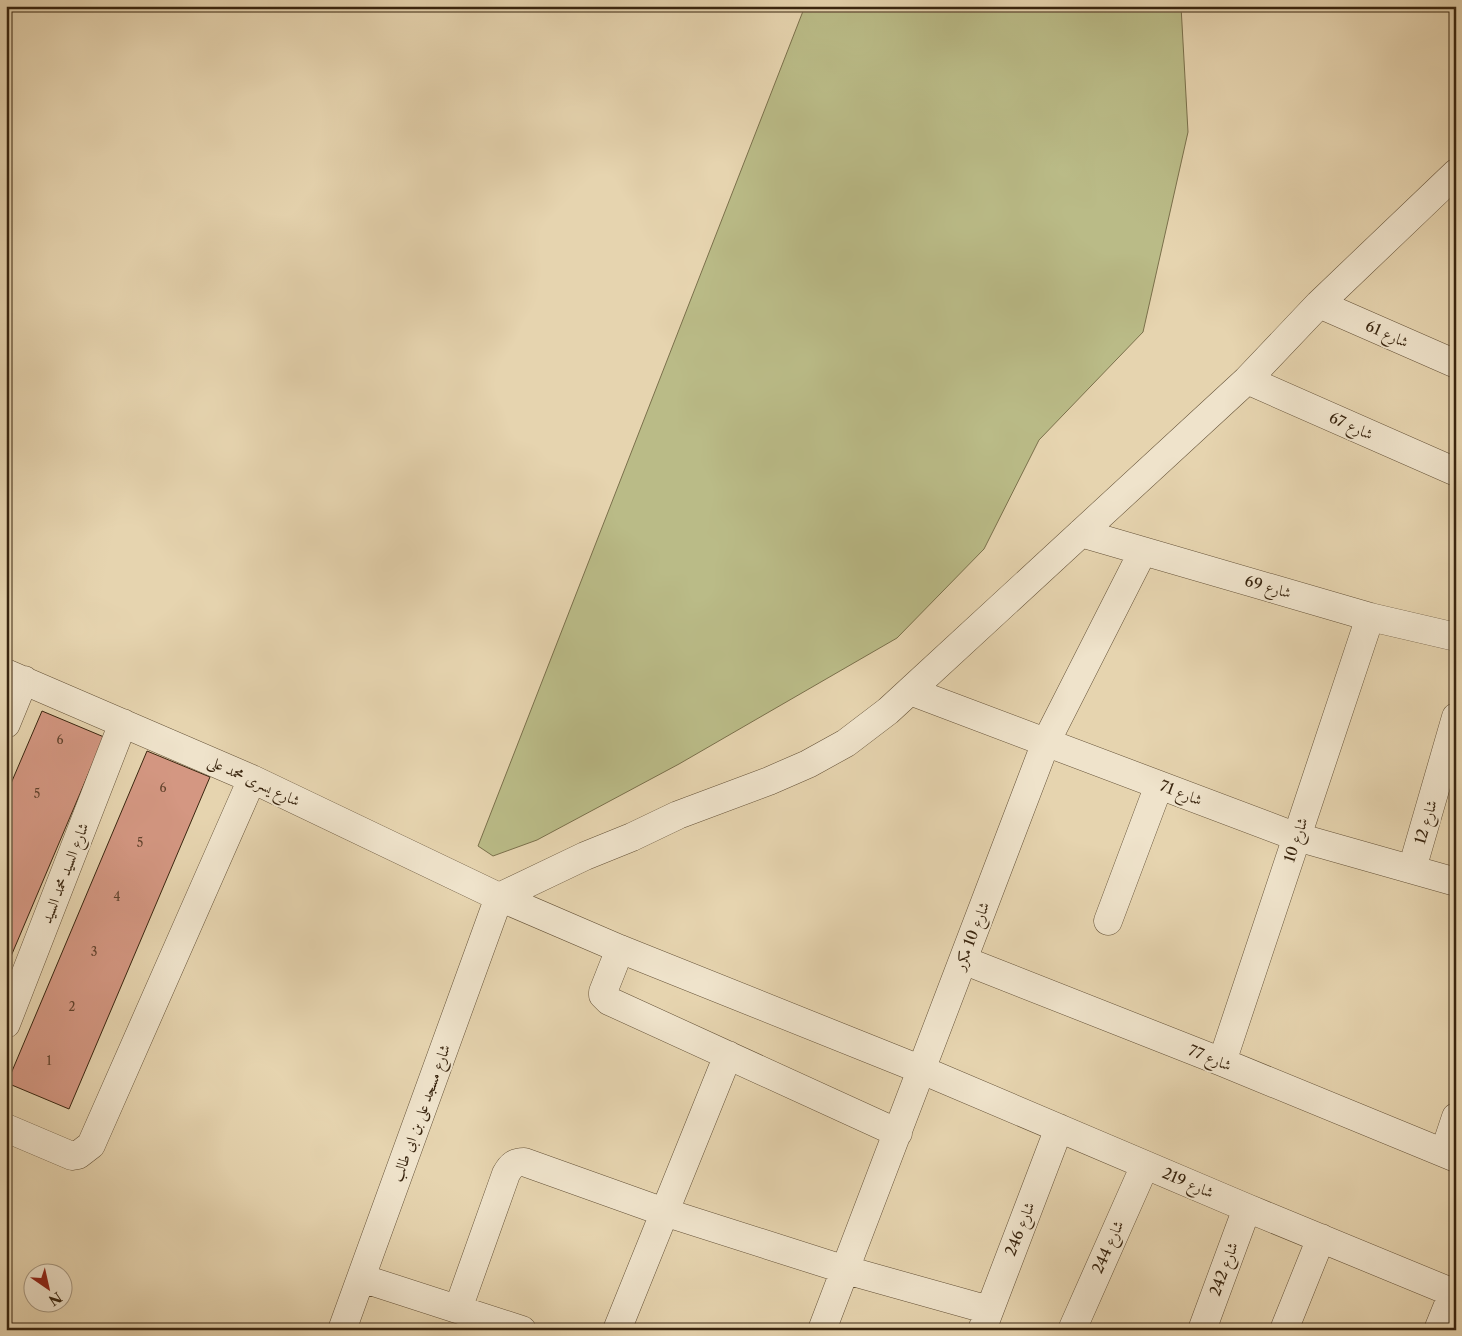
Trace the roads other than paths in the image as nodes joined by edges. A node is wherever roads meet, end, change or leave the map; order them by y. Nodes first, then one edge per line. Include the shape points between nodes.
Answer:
1 (1456, 173) edge
2 (1318, 304) junction
3 (1456, 364) edge
4 (1247, 380) junction
5 (1456, 472) edge
6 (1080, 533) junction
7 (1143, 551) junction
8 (1370, 617) junction
9 (1456, 637) edge
10 (15, 676) edge
11 (910, 692) junction
12 (1456, 717) edge
13 (123, 723) junction
14 (6, 724) edge
15 (1046, 742) junction
16 (252, 779) junction
17 (1160, 785) junction
18 (1297, 836) junction
19 (1412, 869) junction
20 (1456, 882) edge
21 (499, 897) junction
22 (1108, 921) dead end
23 (620, 949) junction
24 (963, 960) junction
25 (6, 1024) edge
26 (728, 1055) junction
27 (1222, 1062) junction
28 (922, 1070) junction
29 (1456, 1116) edge
30 (6, 1128) edge
31 (1059, 1128) junction
32 (898, 1133) junction
33 (1450, 1155) edge
34 (1145, 1165) junction
35 (1247, 1208) junction
36 (664, 1212) junction
37 (1321, 1238) junction
38 (846, 1270) junction
39 (361, 1278) junction
40 (1455, 1294) edge
41 (458, 1309) junction
42 (986, 1320) edge
43 (342, 1330) edge
44 (522, 1330) edge
45 (617, 1330) edge
46 (822, 1330) edge
47 (1072, 1330) edge
48 (1202, 1330) edge
49 (1284, 1330) edge
50 (1438, 1330) edge

1 - 2 street
2 - 3 street, شارع 61
2 - 4 street
4 - 5 street, شارع 67
4 - 6 street
6 - 7 street, شارع 69
6 - 11 street
7 - 8 street, شارع 69
7 - 15 street, شارع 10 مكرر
8 - 9 street, شارع 69
8 - 18 street, شارع 10
10 - 13 street, شارع يسرى محمد على
10 - 14 street
11 - 15 street, شارع 71
11 - 21 street via 846,743 808,764 678,815
12 - 19 street, شارع 12
13 - 16 street, شارع يسرى محمد على
13 - 25 street, شارع السيد محمد السيد
15 - 17 street, شارع 71
15 - 24 street, شارع 10 مكرر
16 - 21 street, شارع يسرى محمد على
16 - 30 street via 91,1145 72,1156
17 - 18 street, شارع 71
17 - 22 street
18 - 19 street, شارع 71
18 - 27 street, شارع 10
19 - 20 street, شارع 71
21 - 23 street, شارع يسرى محمد على
21 - 39 street, شارع مسجد على بن ابى طالب
23 - 26 street via 603,992 606,998
23 - 28 street, شارع 219
24 - 27 street, شارع 77
24 - 28 street, شارع 10 مكرر
26 - 32 street
26 - 36 street
27 - 33 street, شارع 77
28 - 31 street, شارع 219
28 - 32 street, شارع 10 مكرر
29 - 33 street
31 - 34 street, شارع 219
31 - 42 street, شارع 246
32 - 38 street, شارع 10 مكرر
34 - 35 street, شارع 219
34 - 47 street, شارع 244
35 - 37 street, شارع 219
35 - 48 street, شارع 242
36 - 38 street
36 - 41 street via 517,1162 506,1174
36 - 45 street
37 - 40 street, شارع 219
37 - 49 street
38 - 42 street
38 - 46 street, شارع 10 مكرر
39 - 41 street
39 - 43 street, شارع مسجد على بن ابى طالب
40 - 50 street
41 - 44 street

